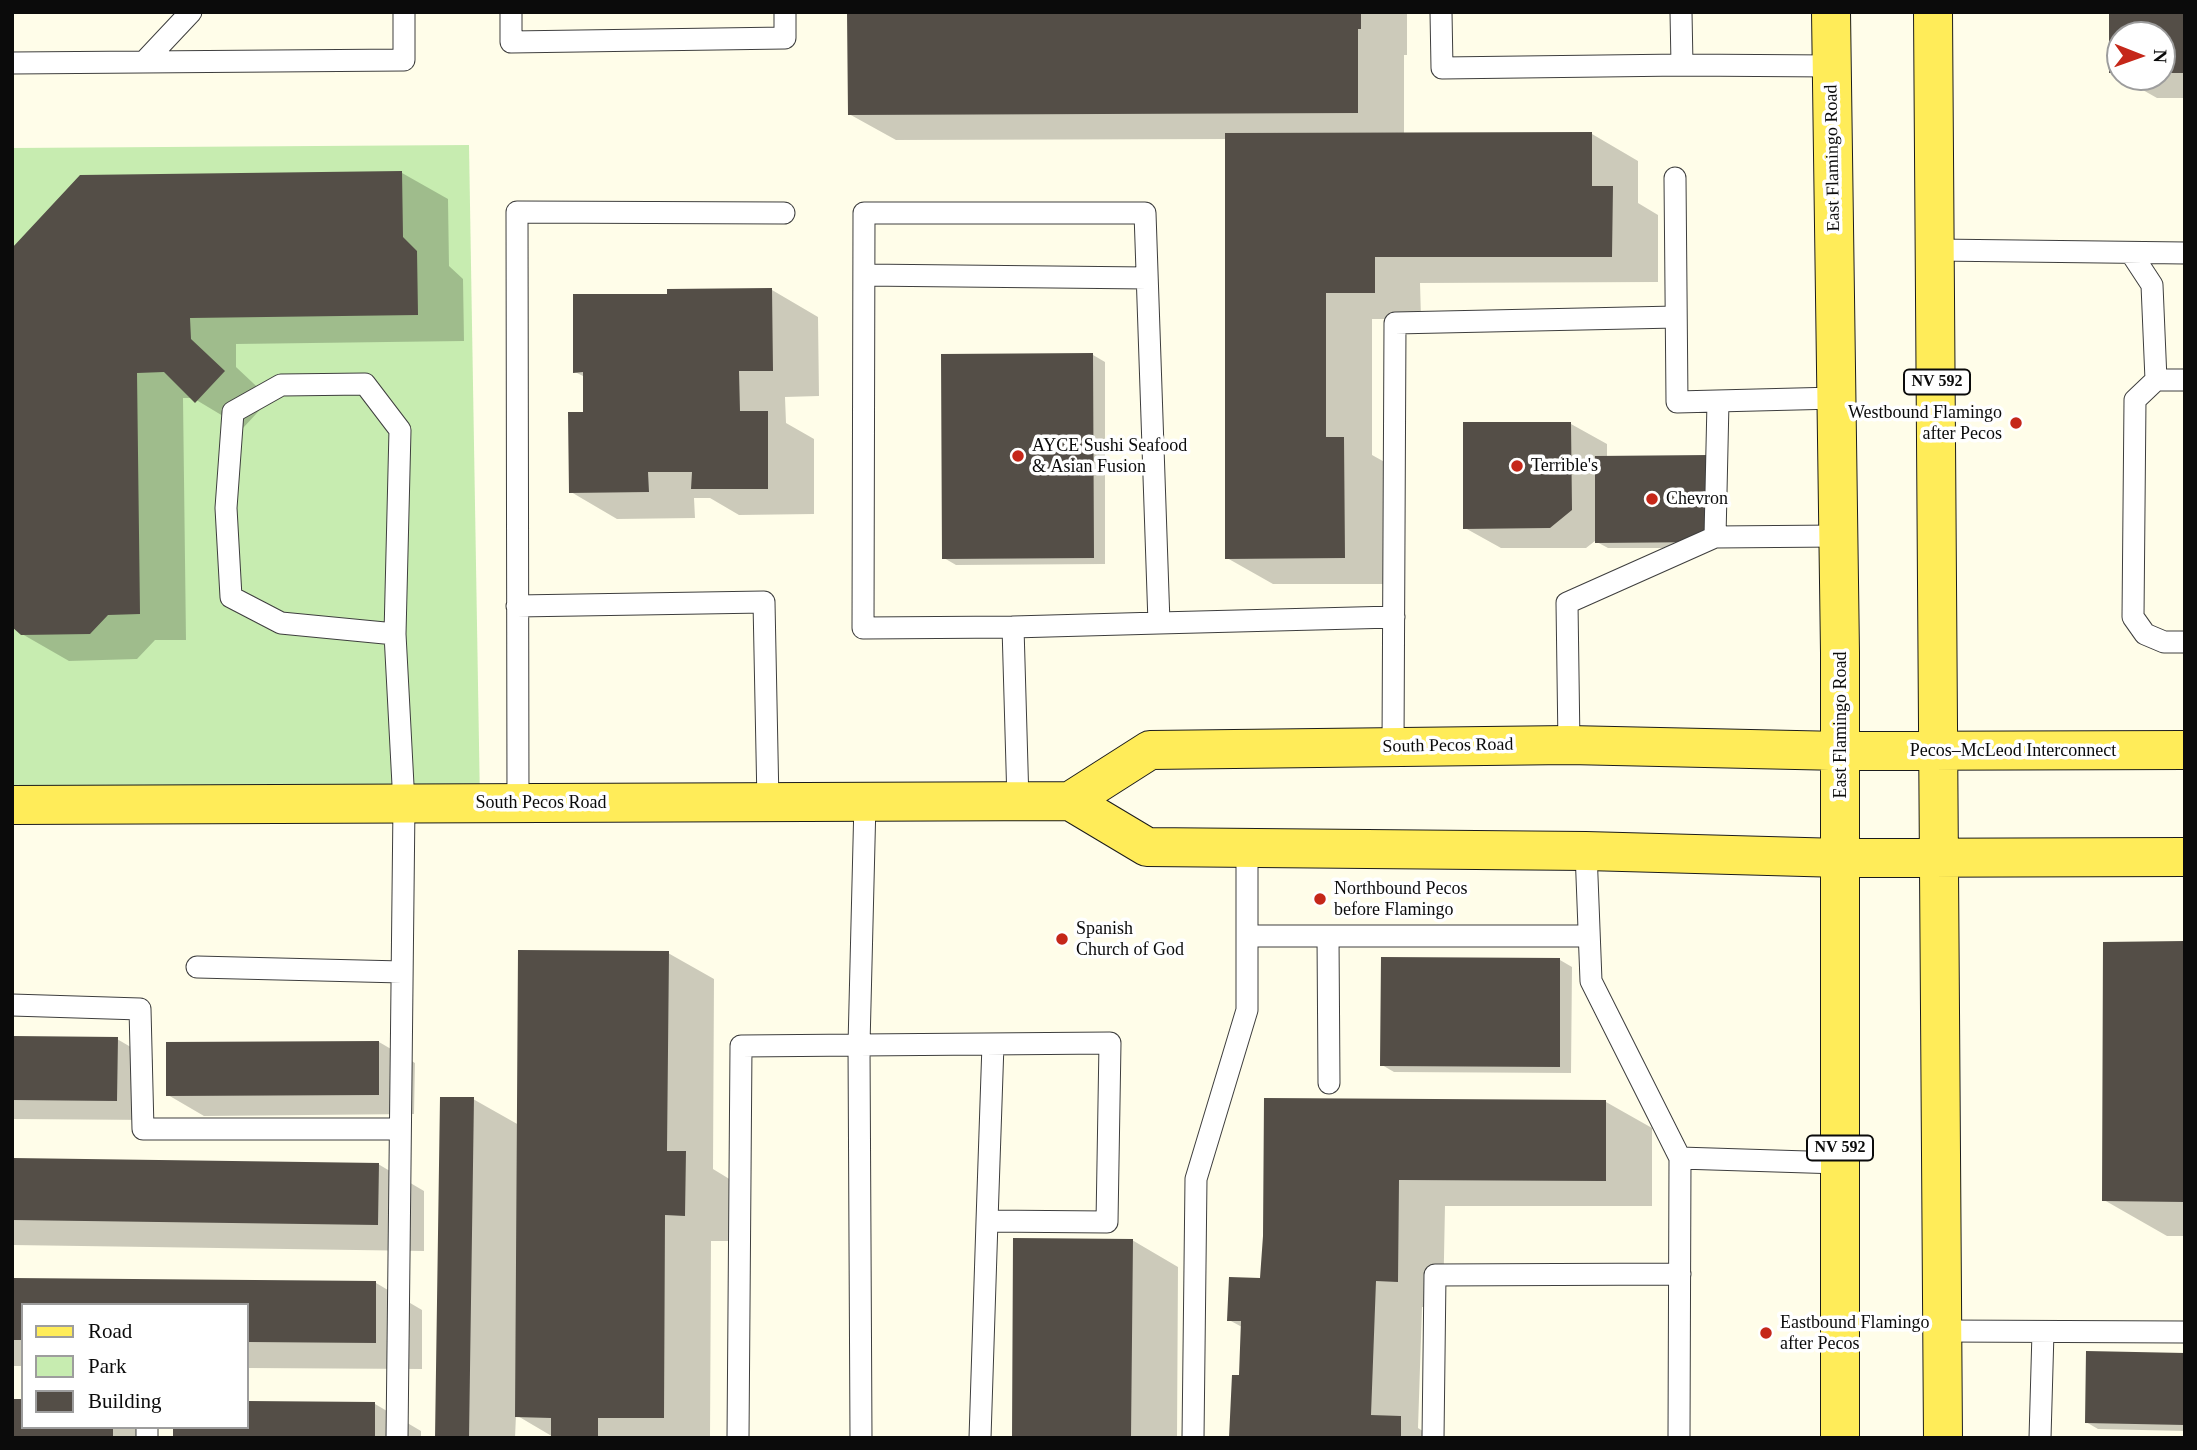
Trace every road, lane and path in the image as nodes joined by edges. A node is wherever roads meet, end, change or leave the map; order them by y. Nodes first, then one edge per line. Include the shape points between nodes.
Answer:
1 (191, 12) edge
2 (404, 12) edge
3 (511, 12) edge
4 (785, 12) edge
5 (1441, 12) edge
6 (1681, 12) edge
7 (1831, 12) edge
8 (1933, 12) edge
9 (144, 62) junction
10 (12, 64) edge
11 (1682, 65) junction
12 (1832, 66) junction
13 (1675, 178) dead end
14 (785, 213) dead end
15 (1936, 250) junction
16 (2131, 253) junction
17 (2185, 253) edge
18 (864, 275) junction
19 (1147, 278) junction
20 (1676, 317) junction
21 (2156, 380) junction
22 (2185, 380) edge
23 (1836, 398) junction
24 (1718, 402) junction
25 (1838, 536) junction
26 (1715, 537) junction
27 (517, 606) junction
28 (1394, 617) junction
29 (1159, 623) junction
30 (1013, 627) junction
31 (395, 634) junction
32 (2185, 642) edge
33 (1569, 745) junction
34 (1393, 747) junction
35 (2185, 750) edge
36 (1841, 751) junction
37 (1939, 751) junction
38 (865, 802) junction
39 (1018, 802) junction
40 (1070, 802) junction
41 (768, 803) junction
42 (404, 804) junction
43 (519, 804) junction
44 (12, 805) edge
45 (1247, 848) junction
46 (1586, 851) junction
47 (2185, 857) edge
48 (1841, 858) junction
49 (1938, 858) junction
50 (1247, 936) junction
51 (1328, 936) junction
52 (1589, 936) junction
53 (197, 967) dead end
54 (402, 972) junction
55 (12, 1005) edge
56 (993, 1044) junction
57 (859, 1045) junction
58 (1329, 1083) dead end
59 (400, 1129) junction
60 (1680, 1158) junction
61 (1839, 1163) junction
62 (987, 1221) junction
63 (1680, 1274) junction
64 (1942, 1331) junction
65 (2043, 1332) junction
66 (2185, 1332) edge
67 (397, 1438) edge
68 (738, 1438) edge
69 (861, 1438) edge
70 (980, 1438) edge
71 (1193, 1438) edge
72 (1433, 1438) edge
73 (1679, 1438) edge
74 (1840, 1438) edge
75 (1943, 1438) edge
76 (2040, 1438) edge

1 - 9 lane
2 - 9 lane via 404,60
3 - 4 lane via 511,43 785,38
5 - 11 lane via 1442,68
6 - 11 lane
7 - 12 main road, East Flamingo Road / NV 592
8 - 15 main road, NV 592
9 - 10 lane
11 - 12 lane
12 - 23 main road, East Flamingo Road / NV 592
13 - 20 lane
14 - 27 lane via 517,212
15 - 16 lane
15 - 37 main road, NV 592
16 - 17 lane
16 - 21 lane via 2152,285
18 - 19 lane
18 - 19 lane via 864,214 1144,213
18 - 30 lane via 863,628
19 - 29 lane
20 - 24 lane via 1677,402
20 - 28 lane via 1395,323
21 - 22 lane
21 - 32 lane via 2135,400 2133,617 2145,634 2164,642
23 - 24 lane
23 - 25 main road, East Flamingo Road / NV 592
24 - 26 lane
25 - 26 lane
25 - 36 main road, East Flamingo Road / NV 592
26 - 33 lane via 1567,603
27 - 41 lane via 764,602
27 - 43 lane
28 - 29 lane
28 - 34 lane
29 - 30 lane
30 - 39 lane
31 - 31 lane via 400,430 365,384 281,385 233,412 226,508 231,597 281,623
31 - 42 lane
33 - 34 main road, South Pecos Road
33 - 36 main road, South Pecos Road
34 - 40 main road, South Pecos Road via 1150,750
35 - 37 main road, Pecos–McLeod Interconnect
36 - 37 main road, Pecos–McLeod Interconnect
36 - 48 main road, East Flamingo Road / NV 592
37 - 49 main road, NV 592
38 - 39 main road, South Pecos Road
38 - 41 main road, South Pecos Road
38 - 57 lane
39 - 40 main road, South Pecos Road
40 - 45 main road via 1147,847
41 - 43 main road, South Pecos Road
42 - 43 main road, South Pecos Road
42 - 44 main road, South Pecos Road
42 - 54 lane
45 - 46 main road
45 - 50 lane
46 - 48 main road
46 - 52 lane
47 - 49 main road
48 - 49 main road
48 - 61 main road, East Flamingo Road / NV 592
49 - 64 main road, NV 592
50 - 51 lane
50 - 71 lane via 1247,1010 1196,1179
51 - 52 lane
51 - 58 lane
52 - 60 lane via 1591,981
53 - 54 lane
54 - 59 lane
55 - 59 lane via 140,1009 143,1129
56 - 57 lane
56 - 62 lane
56 - 62 lane via 1110,1043 1107,1222
57 - 68 lane via 741,1046
57 - 69 lane
59 - 67 lane
60 - 61 lane
60 - 63 lane
61 - 74 main road, East Flamingo Road / NV 592
62 - 70 lane
63 - 72 lane via 1435,1275
63 - 73 lane
64 - 65 lane
64 - 75 main road, NV 592
65 - 66 lane
65 - 76 lane

